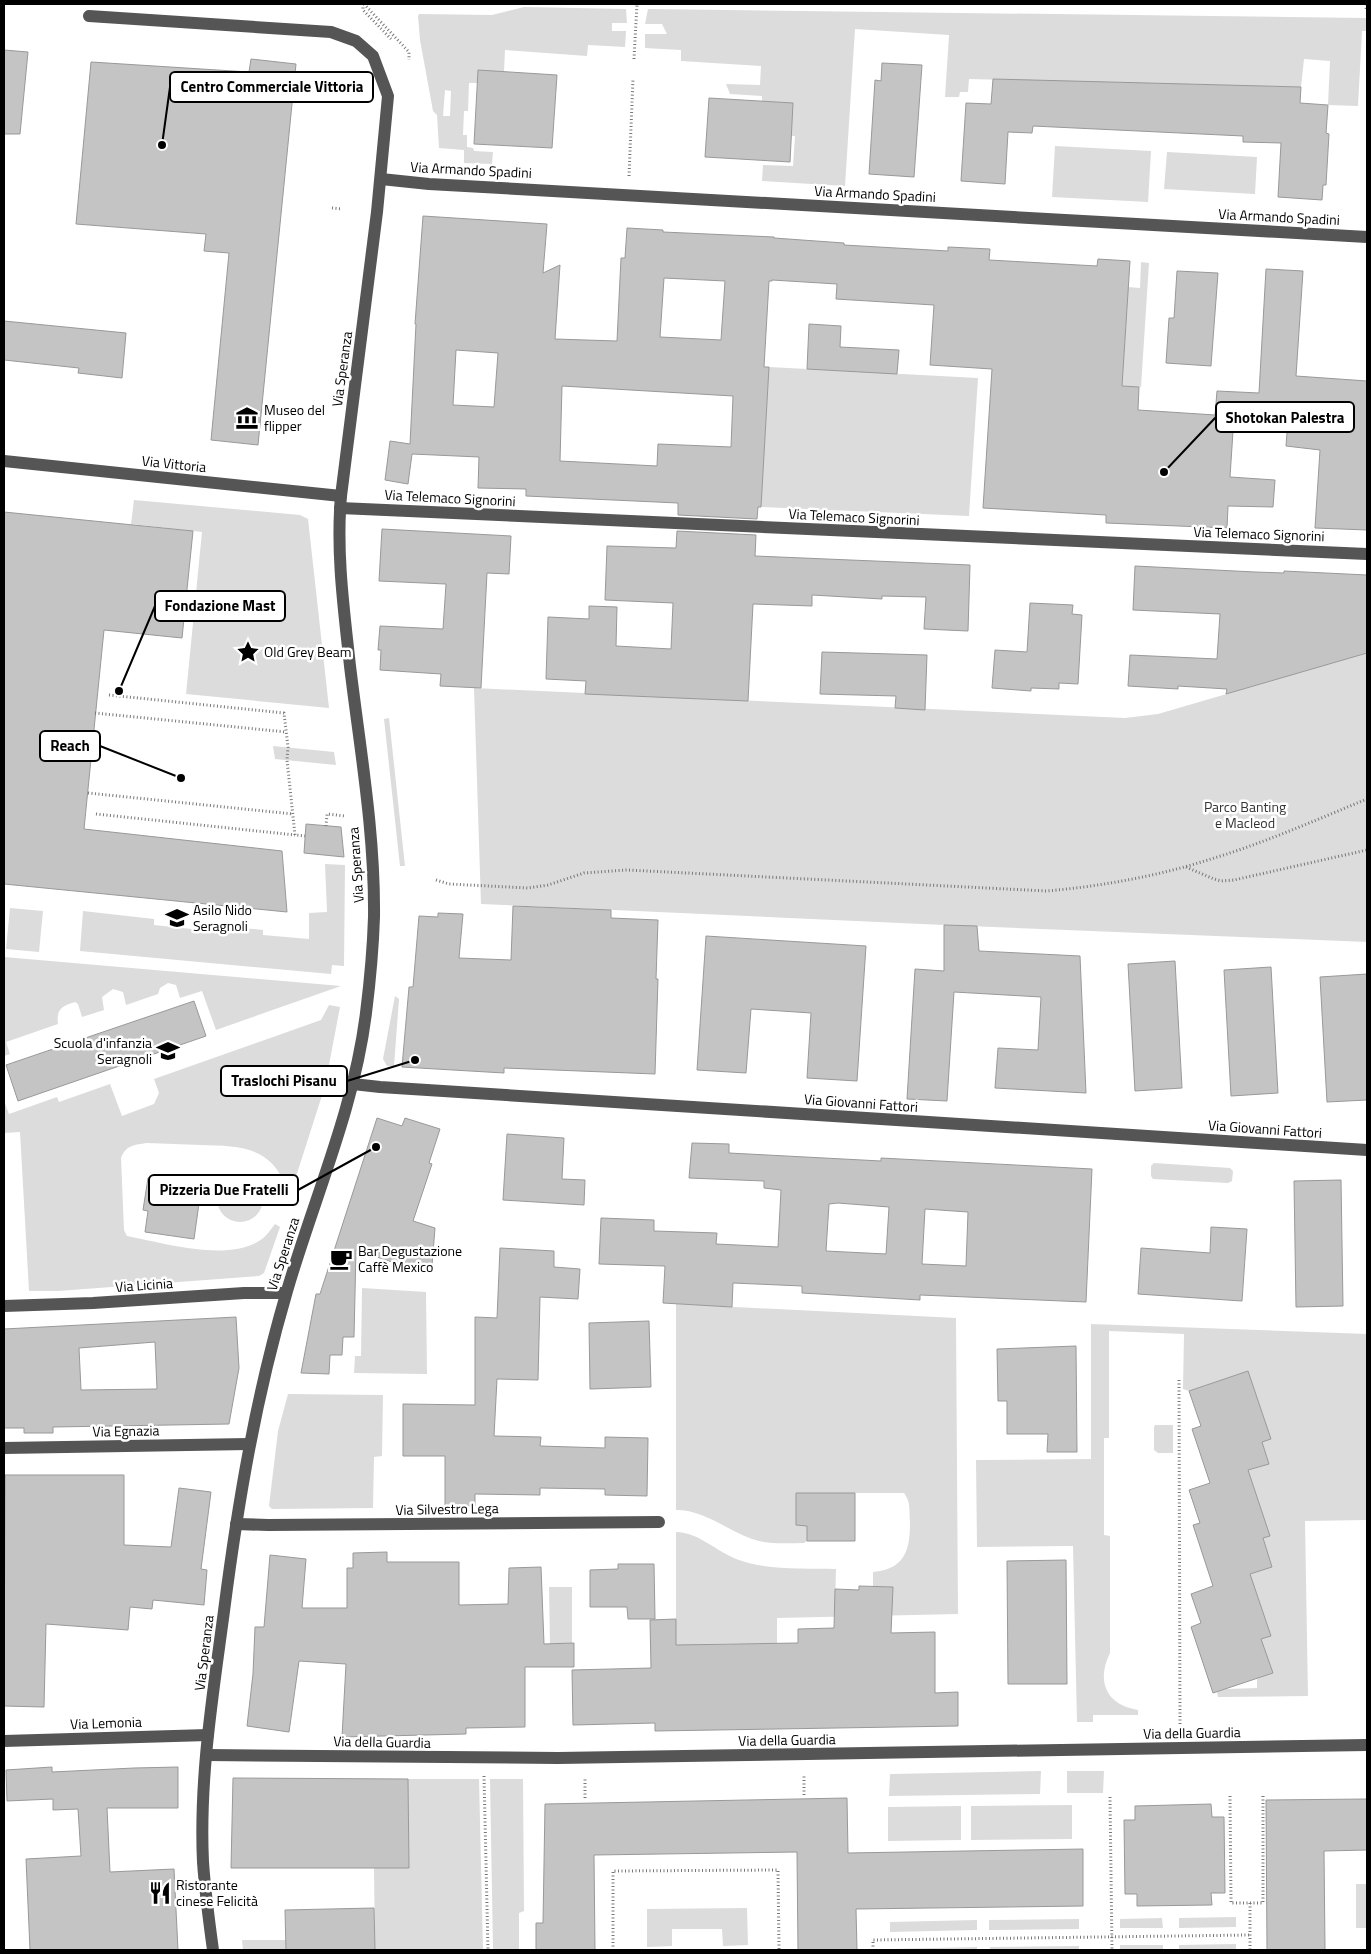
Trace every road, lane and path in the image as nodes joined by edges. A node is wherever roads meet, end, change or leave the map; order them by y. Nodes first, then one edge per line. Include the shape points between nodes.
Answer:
1 (363, 4) edge
2 (637, 4) edge
3 (1366, 4) edge
4 (1366, 9) edge
5 (89, 16) dead end
6 (391, 39) dead end
7 (634, 59) dead end
8 (409, 60) dead end
9 (633, 79) dead end
10 (629, 176) dead end
11 (381, 179) junction
12 (332, 208) dead end
13 (342, 209) dead end
14 (1367, 237) edge
15 (4, 461) edge
16 (340, 502) junction
17 (1367, 554) edge
18 (109, 695) dead end
19 (96, 713) dead end
20 (286, 732) junction
21 (88, 793) dead end
22 (1367, 799) edge
23 (96, 814) dead end
24 (292, 814) junction
25 (345, 816) dead end
26 (326, 826) dead end
27 (295, 835) junction
28 (305, 836) dead end
29 (1367, 850) edge
30 (1186, 866) junction
31 (436, 880) dead end
32 (353, 1084) junction
33 (1367, 1150) edge
34 (286, 1293) junction
35 (4, 1306) edge
36 (1179, 1380) dead end
37 (249, 1444) junction
38 (4, 1448) edge
39 (659, 1522) dead end
40 (236, 1524) junction
41 (1180, 1726) dead end
42 (208, 1735) junction
43 (4, 1741) edge
44 (1367, 1745) edge
45 (207, 1755) junction
46 (484, 1774) dead end
47 (804, 1775) dead end
48 (585, 1779) dead end
49 (804, 1795) dead end
50 (1230, 1796) dead end
51 (1263, 1796) dead end
52 (1110, 1797) dead end
53 (585, 1798) dead end
54 (1250, 1903) junction
55 (1250, 1935) junction
56 (1112, 1937) junction
57 (213, 1950) edge
58 (488, 1950) edge
59 (613, 1950) edge
60 (779, 1950) edge
61 (873, 1950) edge
62 (1112, 1950) edge
63 (1250, 1950) edge

1 - 6 path via 363,10
1 - 8 path via 408,52
2 - 7 path
3 - 4 path
5 - 11 street, Via Speranza via 331,32 356,41 373,56 388,96
9 - 10 path
11 - 14 street, Via Armando Spadini
11 - 16 street, Via Speranza
12 - 13 path
15 - 16 street, Via Vittoria
16 - 17 street, Via Telemaco Signorini
16 - 32 street, Via Speranza via 342,587 370,842 374,915 367,1006
18 - 20 path via 284,713
19 - 20 path
20 - 24 path
21 - 24 path
22 - 30 path via 1235,851
23 - 27 path
24 - 27 path
25 - 26 path via 327,814
27 - 28 path
29 - 30 path via 1227,880 1214,879
30 - 31 path via 1117,882 1047,891 627,870 584,873 528,888 449,884
32 - 33 street, Via Giovanni Fattori
32 - 34 street, Via Speranza
34 - 35 street, Via Licinia via 244,1292
34 - 37 street, Via Speranza
36 - 41 path
37 - 38 street, Via Egnazia
37 - 40 street, Via Speranza
39 - 40 street, Via Silvestro Lega
40 - 42 street, Via Speranza
42 - 43 street, Via Lemonia
42 - 45 street, Via Speranza
44 - 45 street, Via della Guardia via 558,1758
45 - 57 street, Via Speranza via 203,1859
46 - 58 path
47 - 49 path
48 - 53 path
50 - 54 path via 1231,1903
51 - 54 path via 1263,1903
52 - 56 path
54 - 55 path
55 - 56 path
55 - 63 path
56 - 61 path via 872,1940
56 - 62 path
59 - 60 path via 613,1871 778,1870

